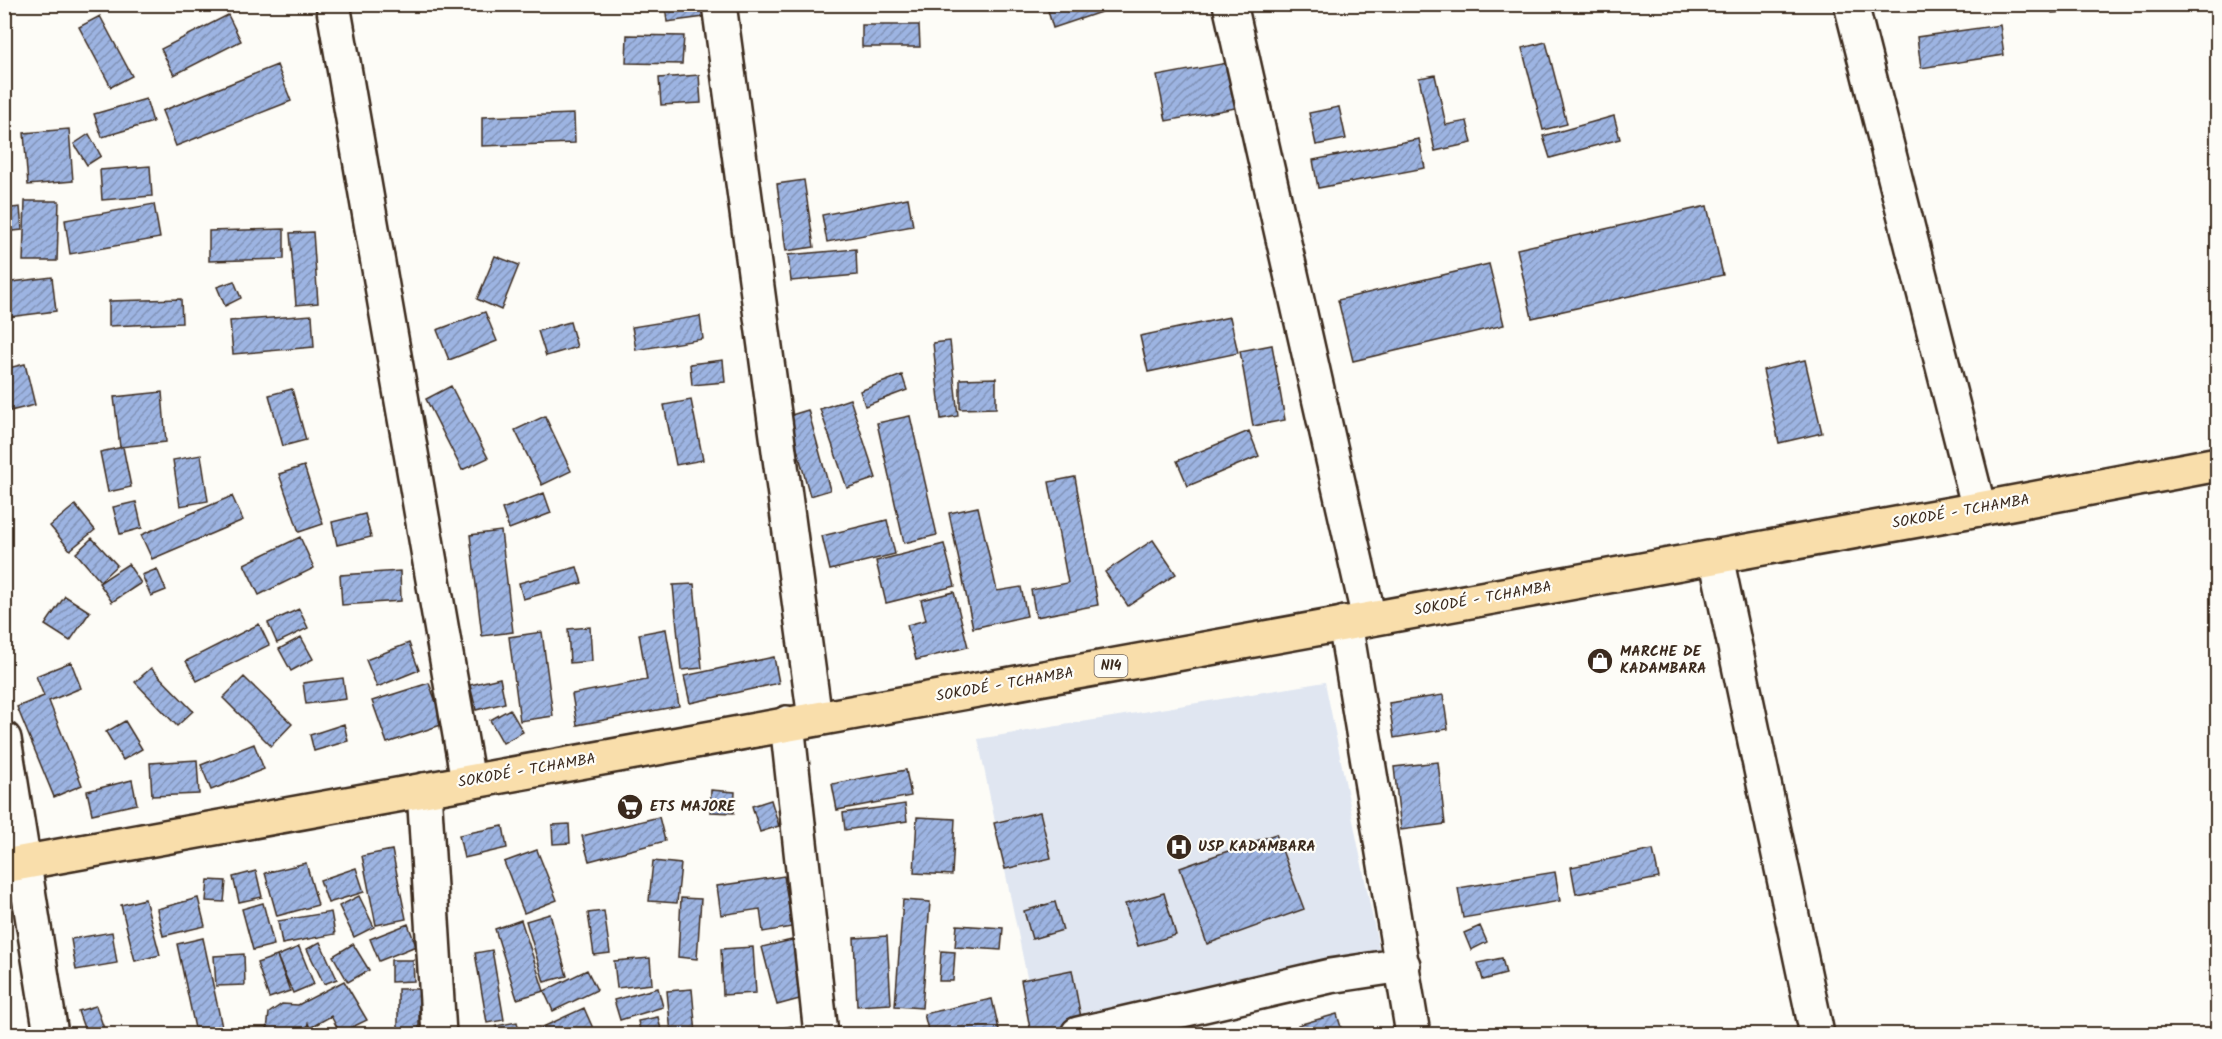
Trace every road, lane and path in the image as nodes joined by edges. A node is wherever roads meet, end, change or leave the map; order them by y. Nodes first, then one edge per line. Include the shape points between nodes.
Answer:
1 (333, 4) edge
2 (719, 4) edge
3 (1230, 4) edge
4 (1851, 4) edge
5 (2217, 464) edge
6 (1979, 510) junction
7 (1716, 556) junction
8 (1357, 621) junction
9 (801, 721) junction
10 (4, 739) edge
11 (468, 782) junction
12 (424, 790) junction
13 (15, 864) edge
14 (1403, 964) junction
15 (51, 1035) edge
16 (439, 1035) edge
17 (821, 1035) edge
18 (1078, 1035) edge
19 (1413, 1035) edge
20 (1817, 1035) edge

1 - 11 street
2 - 9 street
3 - 8 street
4 - 6 street
5 - 6 main road, SOKODÉ - TCHAMBA / N14
6 - 7 main road, SOKODÉ - TCHAMBA / N14
7 - 8 main road, SOKODÉ - TCHAMBA / N14
7 - 20 street
8 - 9 main road, SOKODÉ - TCHAMBA / N14
8 - 14 street
9 - 11 main road, SOKODÉ - TCHAMBA / N14
9 - 17 street
10 - 13 street
11 - 12 main road, SOKODÉ - TCHAMBA / N14
12 - 13 main road, SOKODÉ - TCHAMBA / N14
12 - 16 street
13 - 15 street
14 - 18 street via 1330,976
14 - 19 street

